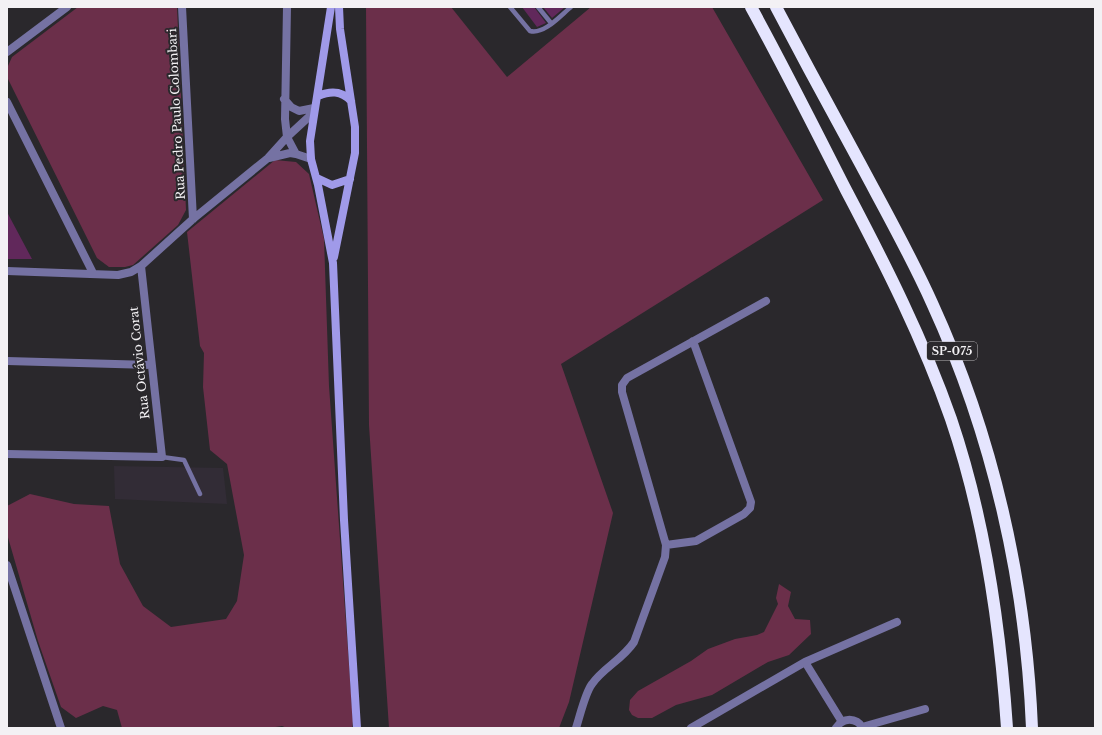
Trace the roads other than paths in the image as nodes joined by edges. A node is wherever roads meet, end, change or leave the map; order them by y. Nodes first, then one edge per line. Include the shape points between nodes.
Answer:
1 (67, 7) edge
2 (182, 7) edge
3 (287, 7) edge
4 (331, 7) edge
5 (339, 7) edge
6 (510, 7) edge
7 (538, 7) edge
8 (751, 7) edge
9 (776, 7) edge
10 (569, 8) edge
11 (550, 24) junction
12 (7, 52) edge
13 (318, 96) junction
14 (284, 100) junction
15 (351, 101) junction
16 (7, 102) edge
17 (314, 110) junction
18 (287, 137) junction
19 (296, 154) junction
20 (268, 158) junction
21 (311, 159) junction
22 (317, 178) junction
23 (350, 179) junction
24 (193, 219) junction
25 (333, 263) junction
26 (141, 266) junction
27 (7, 271) edge
28 (93, 273) junction
29 (766, 301) dead end
30 (693, 341) junction
31 (7, 361) edge
32 (151, 365) junction
33 (7, 454) edge
34 (162, 457) junction
35 (200, 494) dead end
36 (666, 545) junction
37 (7, 565) edge
38 (896, 622) dead end
39 (805, 662) junction
40 (925, 709) dead end
41 (839, 725) edge
42 (862, 727) edge
43 (61, 728) edge
44 (357, 728) edge
45 (576, 728) edge
46 (691, 728) edge
47 (1007, 728) edge
48 (1032, 728) edge

1 - 12 street
2 - 24 street, Rua Pedro Paulo Colombari
3 - 14 street
4 - 13 main road
5 - 15 main road
6 - 11 lane via 530,31 542,30
7 - 11 lane
8 - 47 highway, SP-075 via 922,342 952,421 968,474 990,574 999,632
9 - 48 highway, SP-075 via 920,276 959,367 988,452 1011,547 1022,620
10 - 11 lane
13 - 15 main road via 336,92
13 - 17 main road
14 - 17 street via 299,111
14 - 18 street
15 - 23 main road via 355,146
16 - 28 street
17 - 18 street
17 - 21 main road
18 - 19 street
18 - 20 street
19 - 20 street
19 - 21 street
20 - 24 street
21 - 22 main road
22 - 23 main road via 332,184
22 - 25 main road
23 - 25 main road
24 - 26 street
25 - 44 main road via 344,520
26 - 28 street via 118,275
26 - 32 street, Rua Octávio Corat
27 - 28 street
29 - 30 street
30 - 36 street via 627,378 622,385
30 - 36 street via 751,502 750,508 744,514 696,541
31 - 32 street
32 - 34 street, Rua Octávio Corat
33 - 34 street
34 - 35 lane via 184,460
36 - 45 street via 665,556 634,642 630,649 591,685
37 - 43 street
38 - 39 street
39 - 41 street
39 - 46 street
40 - 42 street
41 - 42 street via 851,719

